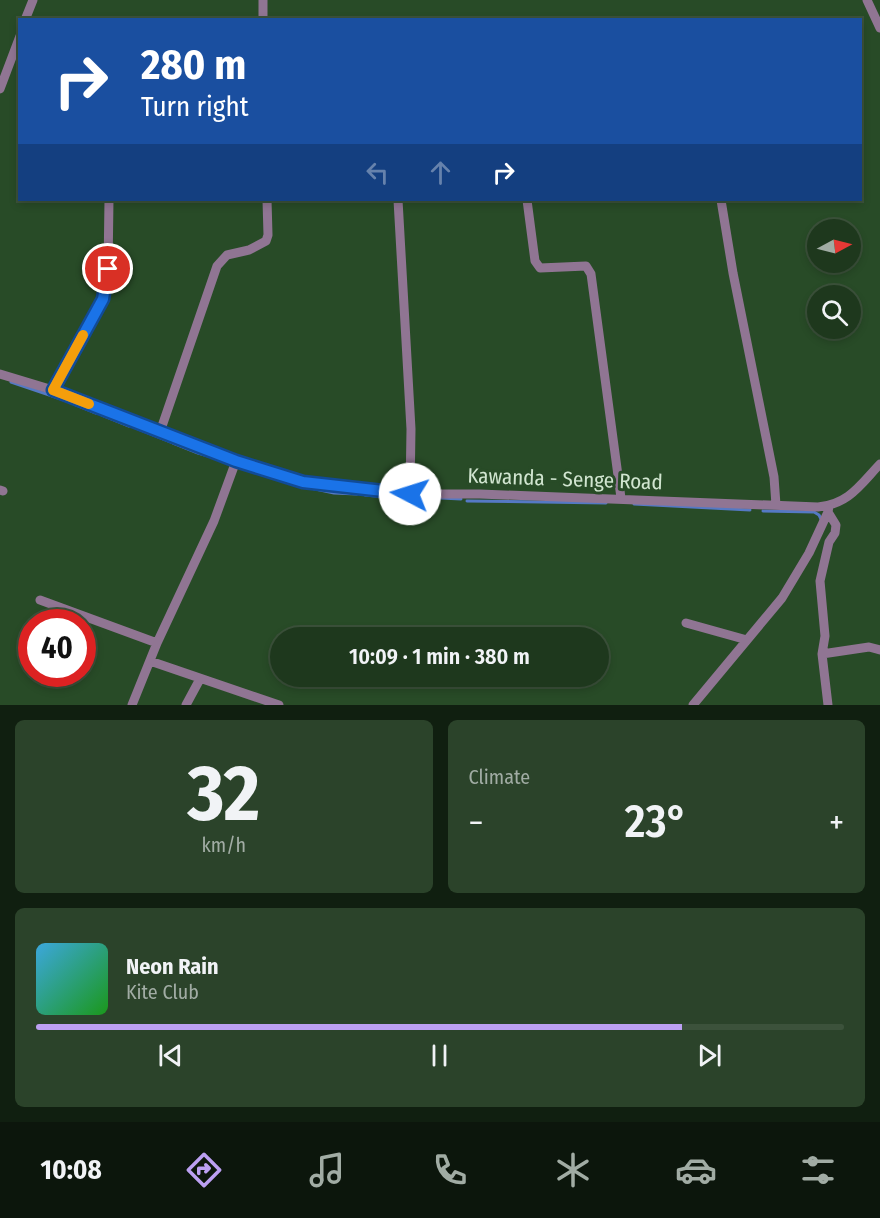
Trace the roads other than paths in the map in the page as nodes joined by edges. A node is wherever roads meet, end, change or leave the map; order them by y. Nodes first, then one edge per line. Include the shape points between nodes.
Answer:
1 (33, 0) edge
2 (263, 0) edge
3 (867, 0) edge
4 (27, 18) edge
5 (263, 18) edge
6 (880, 28) edge
7 (18, 41) edge
8 (0, 89) edge
9 (109, 201) edge
10 (267, 201) edge
11 (398, 201) edge
12 (527, 201) edge
13 (721, 201) edge
14 (0, 374) edge
15 (53, 390) junction
16 (160, 432) junction
17 (236, 461) junction
18 (880, 464) edge
19 (410, 494) junction
20 (621, 498) junction
21 (776, 505) junction
22 (829, 509) junction
23 (40, 600) dead end
24 (686, 623) dead end
25 (747, 640) junction
26 (157, 643) junction
27 (880, 650) edge
28 (822, 654) junction
29 (150, 661) junction
30 (200, 679) junction
31 (132, 705) edge
32 (186, 705) edge
33 (279, 705) edge
34 (693, 705) edge
35 (828, 705) edge

1 - 4 street
2 - 5 street
3 - 6 street
7 - 8 street
9 - 15 street via 108,269 103,299
10 - 16 street via 266,241 227,255 217,266
11 - 19 street via 411,429
12 - 20 street via 535,261 540,268 585,266 591,274
13 - 21 street via 774,477
14 - 15 street, Kawanda - Senge Road
15 - 16 street, Kawanda - Senge Road
16 - 17 street, Kawanda - Senge Road
17 - 19 street, Kawanda - Senge Road via 303,482
17 - 26 street via 214,521
18 - 22 street via 852,493
19 - 20 street, Kawanda - Senge Road
20 - 21 street, Kawanda - Senge Road
21 - 22 street, Kawanda - Senge Road
22 - 25 street via 782,598
22 - 28 street via 836,525 820,581 825,636
23 - 26 street
24 - 25 street
25 - 34 street
26 - 29 street
27 - 28 street via 868,647
28 - 35 street
29 - 30 street
29 - 31 street
30 - 32 street
30 - 33 street

